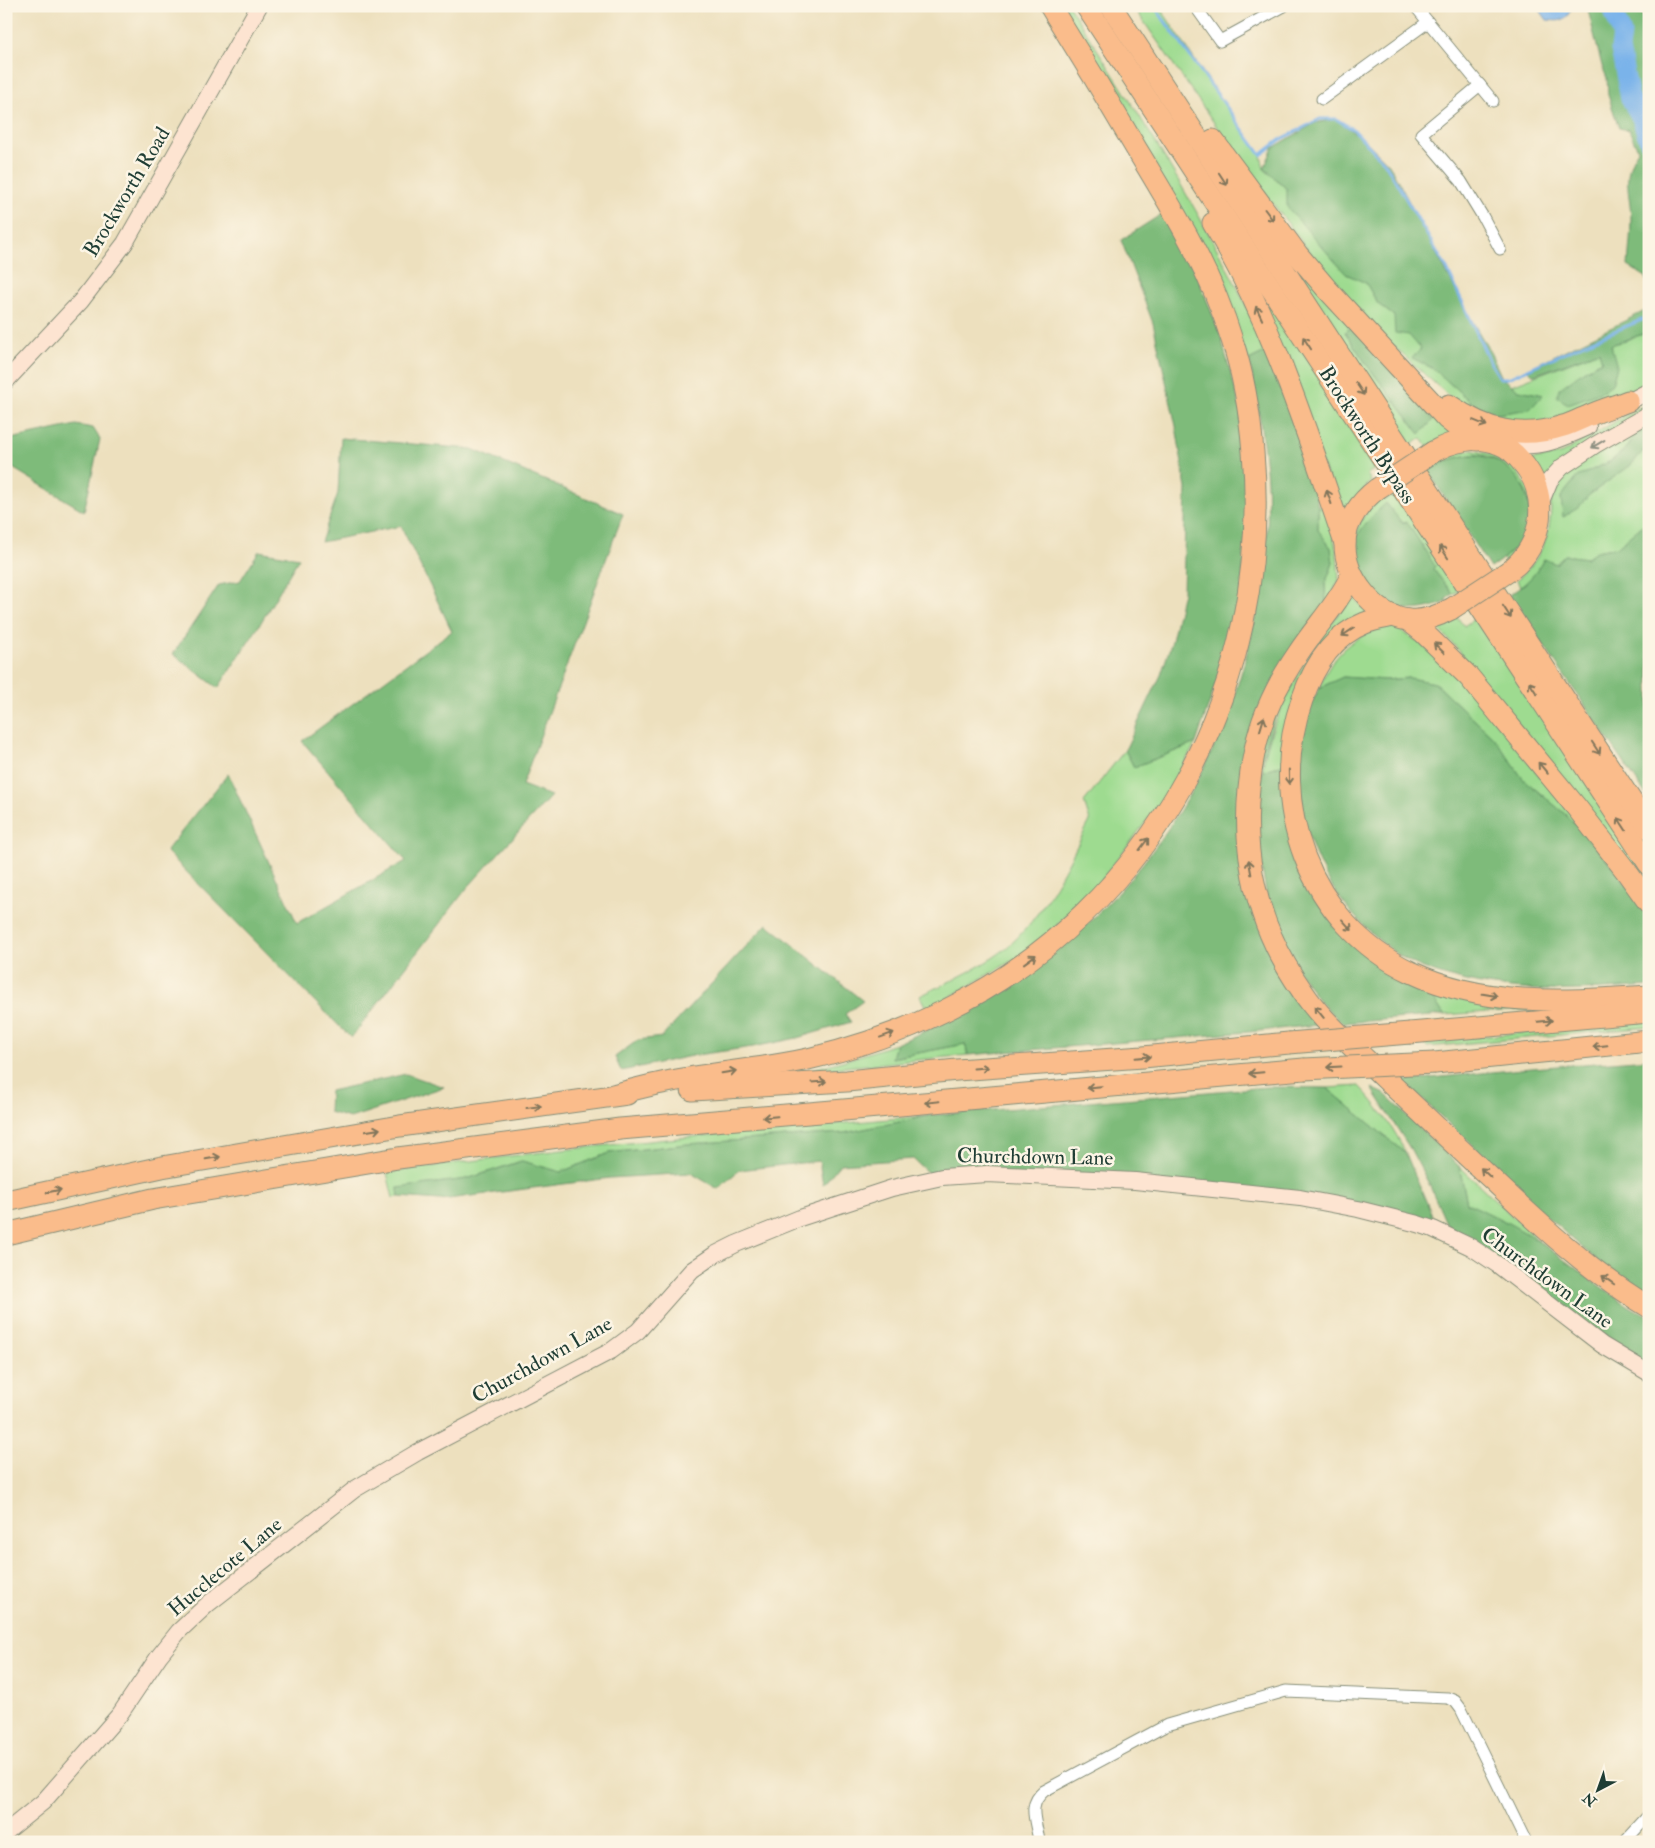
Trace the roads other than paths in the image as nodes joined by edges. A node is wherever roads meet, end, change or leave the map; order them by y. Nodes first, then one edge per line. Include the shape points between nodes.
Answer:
1 (259, 6) edge
2 (1050, 6) edge
3 (1084, 6) edge
4 (1111, 6) edge
5 (1117, 6) edge
6 (1195, 6) edge
7 (1284, 6) edge
8 (1416, 6) edge
9 (1428, 22) junction
10 (1480, 84) junction
11 (1322, 99) dead end
12 (1493, 101) dead end
13 (1500, 249) dead end
14 (1386, 352) junction
15 (6, 381) edge
16 (1649, 391) edge
17 (1628, 401) junction
18 (1649, 414) edge
19 (1477, 440) junction
20 (1499, 444) junction
21 (1540, 504) junction
22 (1345, 543) junction
23 (1351, 576) junction
24 (1401, 618) junction
25 (1612, 772) junction
26 (1649, 818) edge
27 (1649, 828) edge
28 (1649, 864) edge
29 (1649, 903) edge
30 (1649, 996) edge
31 (1649, 1012) edge
32 (1649, 1041) edge
33 (613, 1095) junction
34 (6, 1201) edge
35 (6, 1234) edge
36 (1649, 1307) edge
37 (1649, 1373) edge
38 (418, 1452) joint
39 (1649, 1815) edge
40 (6, 1832) edge
41 (1038, 1842) edge
42 (1526, 1842) edge
43 (1624, 1842) edge

1 - 15 street, Brockworth Road via 126,243 81,301
33 -> 2 highway via 656,1084 805,1060 838,1051 921,1022 988,987 1060,935 1123,870 1174,800 1218,713 1241,638 1255,539 1256,486 1252,437 1239,365 1219,302 1189,236
22 -> 3 highway via 1265,324 1216,227
28 -> 3 highway, Brockworth Bypass
4 -> 25 highway, Brockworth Bypass
5 -> 14 highway via 1298,255
6 - 7 street via 1220,41
8 - 9 street
9 - 10 street
9 - 11 street
10 - 12 street
10 - 13 street via 1421,134 1461,181
14 -> 17 highway via 1448,404 1491,428 1539,432 1564,426
14 - 19 highway via 1446,418
16 - 17 street
17 - 20 street via 1596,423 1562,439 1523,447
18 -> 21 street via 1562,467 1550,480
19 - 20 highway
19 - 22 highway, bridge via 1458,441 1433,452 1377,489 1355,514
20 - 21 highway via 1514,454 1530,472
21 - 24 highway, bridge via 1534,542 1524,558 1509,571 1435,616
22 - 23 highway
23 - 24 highway via 1368,598
36 -> 23 highway via 1568,1250 1327,1022 1302,992 1268,928 1256,895 1246,829 1255,746 1280,683 1298,652 1340,598
29 -> 24 highway via 1469,677 1423,632
24 -> 30 highway via 1368,622 1352,629 1330,648 1311,680 1296,720 1289,762 1291,810 1312,876 1353,932 1410,972 1446,986 1540,1001
25 - 26 highway
25 - 27 highway, Brockworth Bypass
33 -> 31 highway, bridge via 847,1081
32 -> 35 highway, bridge via 1435,1062 1304,1068 620,1129 398,1158 153,1199
34 -> 33 highway via 162,1167 400,1126
37 - 38 street, Churchdown Lane via 1595,1340 1498,1265 1459,1241 1418,1224 1300,1198 1135,1181 987,1174 942,1177 892,1188 800,1218 736,1244 692,1270 638,1331 611,1351
38 - 40 street, Hucclecote Lane via 355,1489 208,1604 179,1631 120,1714 43,1802
39 - 43 street
41 - 42 street via 1034,1803 1044,1791 1168,1725 1286,1691 1455,1700

